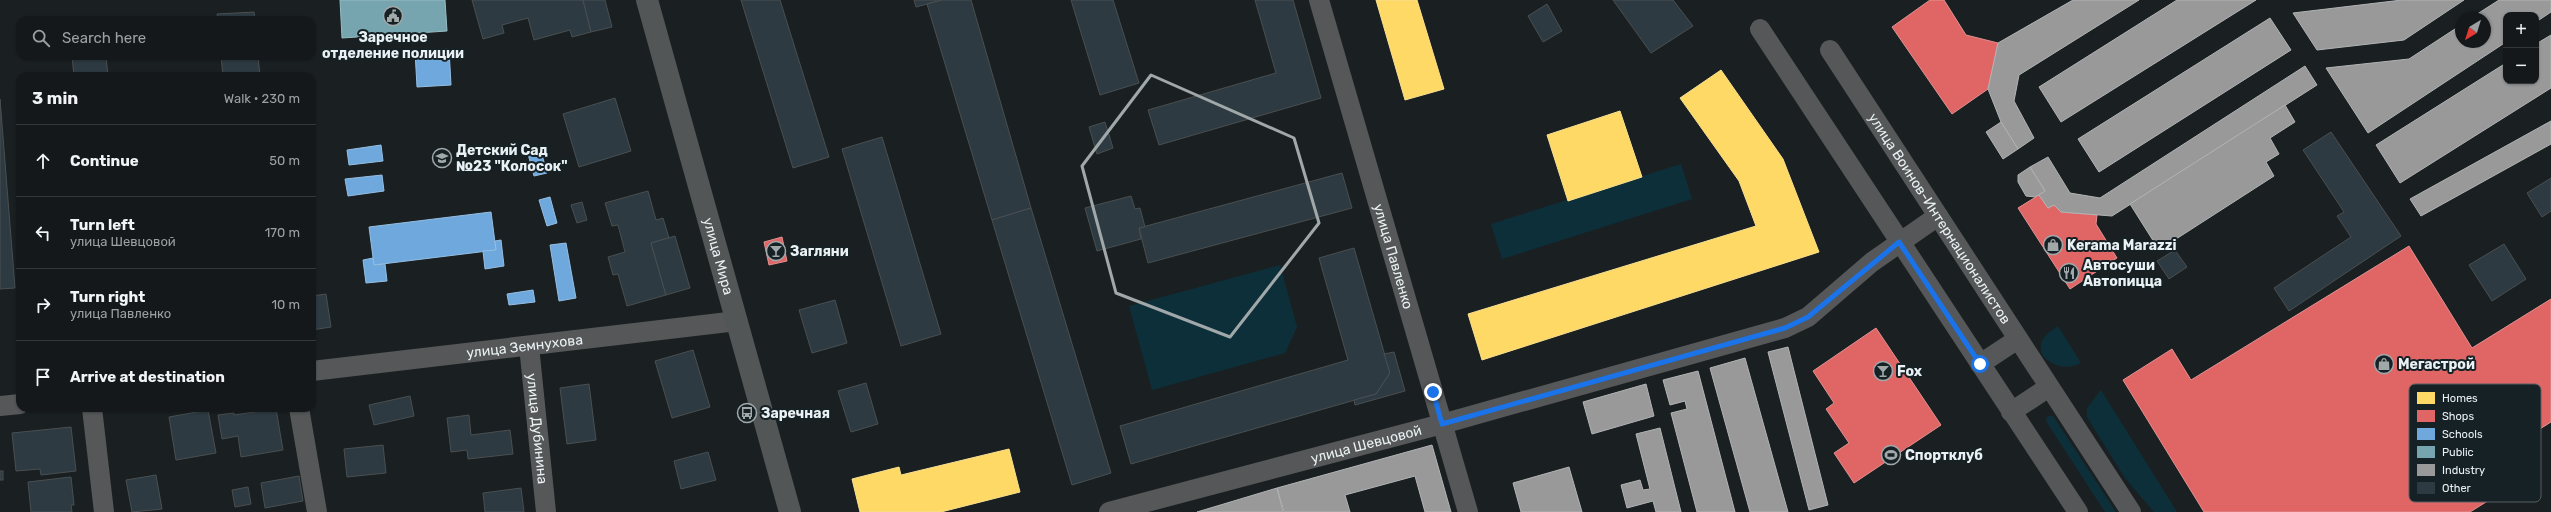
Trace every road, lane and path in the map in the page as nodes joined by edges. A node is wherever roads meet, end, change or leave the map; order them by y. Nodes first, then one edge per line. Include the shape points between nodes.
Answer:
1 (647, 0) edge
2 (1319, 0) edge
3 (1760, 29) dead end
4 (1830, 50) dead end
5 (1938, 216) junction
6 (1899, 242) junction
7 (737, 321) junction
8 (2018, 339) junction
9 (529, 346) junction
10 (1980, 364) junction
11 (316, 371) edge
12 (2050, 387) junction
13 (16, 404) edge
14 (0, 406) edge
15 (92, 412) edge
16 (300, 412) edge
17 (2011, 412) junction
18 (1442, 424) junction
19 (104, 512) edge
20 (317, 512) edge
21 (546, 512) edge
22 (790, 512) edge
23 (1109, 512) edge
24 (1468, 512) edge
25 (2078, 512) edge
26 (2131, 512) edge

1 - 7 main road, улица Мира
2 - 18 street, улица Павленко
3 - 6 street
4 - 5 street, улица Воинов-Интернационалистов
5 - 6 street, улица Шевцовой
5 - 8 street, улица Воинов-Интернационалистов
6 - 10 street
6 - 18 street, улица Шевцовой via 1808,317 1785,328
7 - 9 street, улица Земнухова
7 - 22 main road, улица Мира
8 - 10 street
8 - 12 street, улица Воинов-Интернационалистов
9 - 11 street, улица Земнухова
9 - 21 street, улица Дубинина
10 - 17 street
12 - 17 street
12 - 26 street, улица Воинов-Интернационалистов
13 - 14 street
15 - 19 street
16 - 20 street
17 - 25 street
18 - 23 street, улица Шевцовой
18 - 24 street, улица Павленко

